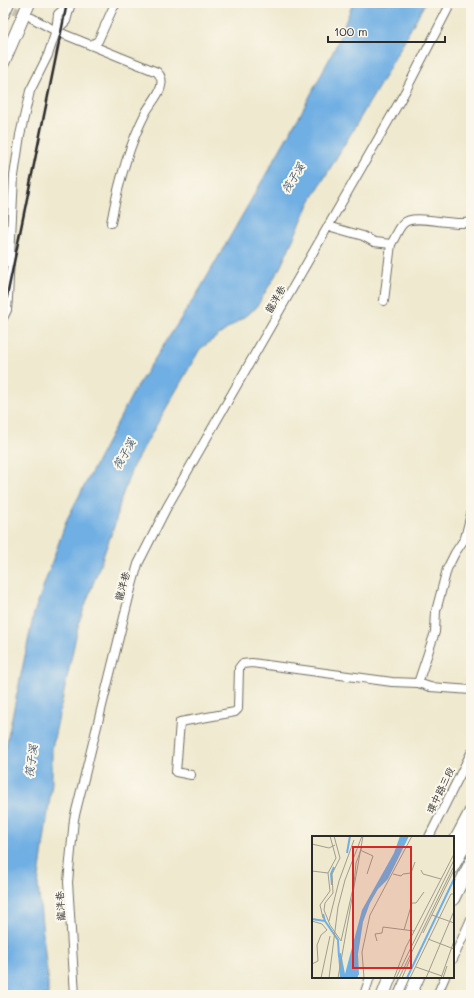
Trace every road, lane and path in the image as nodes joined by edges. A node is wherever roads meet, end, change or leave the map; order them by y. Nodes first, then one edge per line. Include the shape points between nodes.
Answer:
1 (8, 3) edge
2 (29, 3) edge
3 (71, 3) edge
4 (117, 3) edge
5 (451, 3) edge
6 (3, 14) edge
7 (32, 18) tunnel mouth
8 (56, 31) junction
9 (91, 45) junction
10 (3, 62) edge
11 (471, 222) edge
12 (111, 223) dead end
13 (328, 226) junction
14 (391, 244) junction
15 (384, 301) dead end
16 (3, 318) edge
17 (471, 514) edge
18 (418, 683) junction
19 (471, 690) edge
20 (471, 753) edge
21 (190, 774) dead end
22 (471, 810) edge
23 (471, 824) edge
24 (429, 836) edge
25 (471, 838) edge
26 (454, 843) edge
27 (454, 856) edge
28 (471, 862) edge
29 (454, 868) edge
30 (454, 897) edge
31 (471, 919) edge
32 (454, 957) edge
33 (370, 978) edge
34 (390, 978) edge
35 (400, 978) edge
36 (406, 978) edge
37 (418, 978) edge
38 (445, 978) edge
39 (75, 995) edge
40 (364, 995) edge
41 (383, 995) edge
42 (392, 995) edge
43 (398, 995) edge
44 (410, 995) edge
45 (437, 995) edge

1 - 6 highway
2 - 10 highway
3 - 8 street via 66,21
4 - 9 street via 98,41
5 - 13 street, 龍洋巷 via 405,92
7 - 8 street
8 - 9 street
8 - 16 street via 48,55 30,91 20,135 14,176 7,310
9 - 12 street via 157,72 162,80 162,86 140,125 123,171
11 - 14 street via 466,224 418,218 406,221
13 - 14 street via 363,236 374,242
13 - 39 street, 龍洋巷 via 167,507 138,564 74,819 68,882
14 - 15 street
17 - 18 street via 465,538 447,569 436,611 435,632
18 - 19 street via 430,687
18 - 21 street via 392,682 252,663 242,664 239,668 238,709 235,712 180,722 176,772
20 - 24 street, 環中路三段
22 - 26 highway
23 - 27 street
25 - 29 street
28 - 30 highway
31 - 32 street
33 - 40 street
34 - 41 highway
35 - 42 street
36 - 43 street
37 - 44 highway
38 - 45 street

